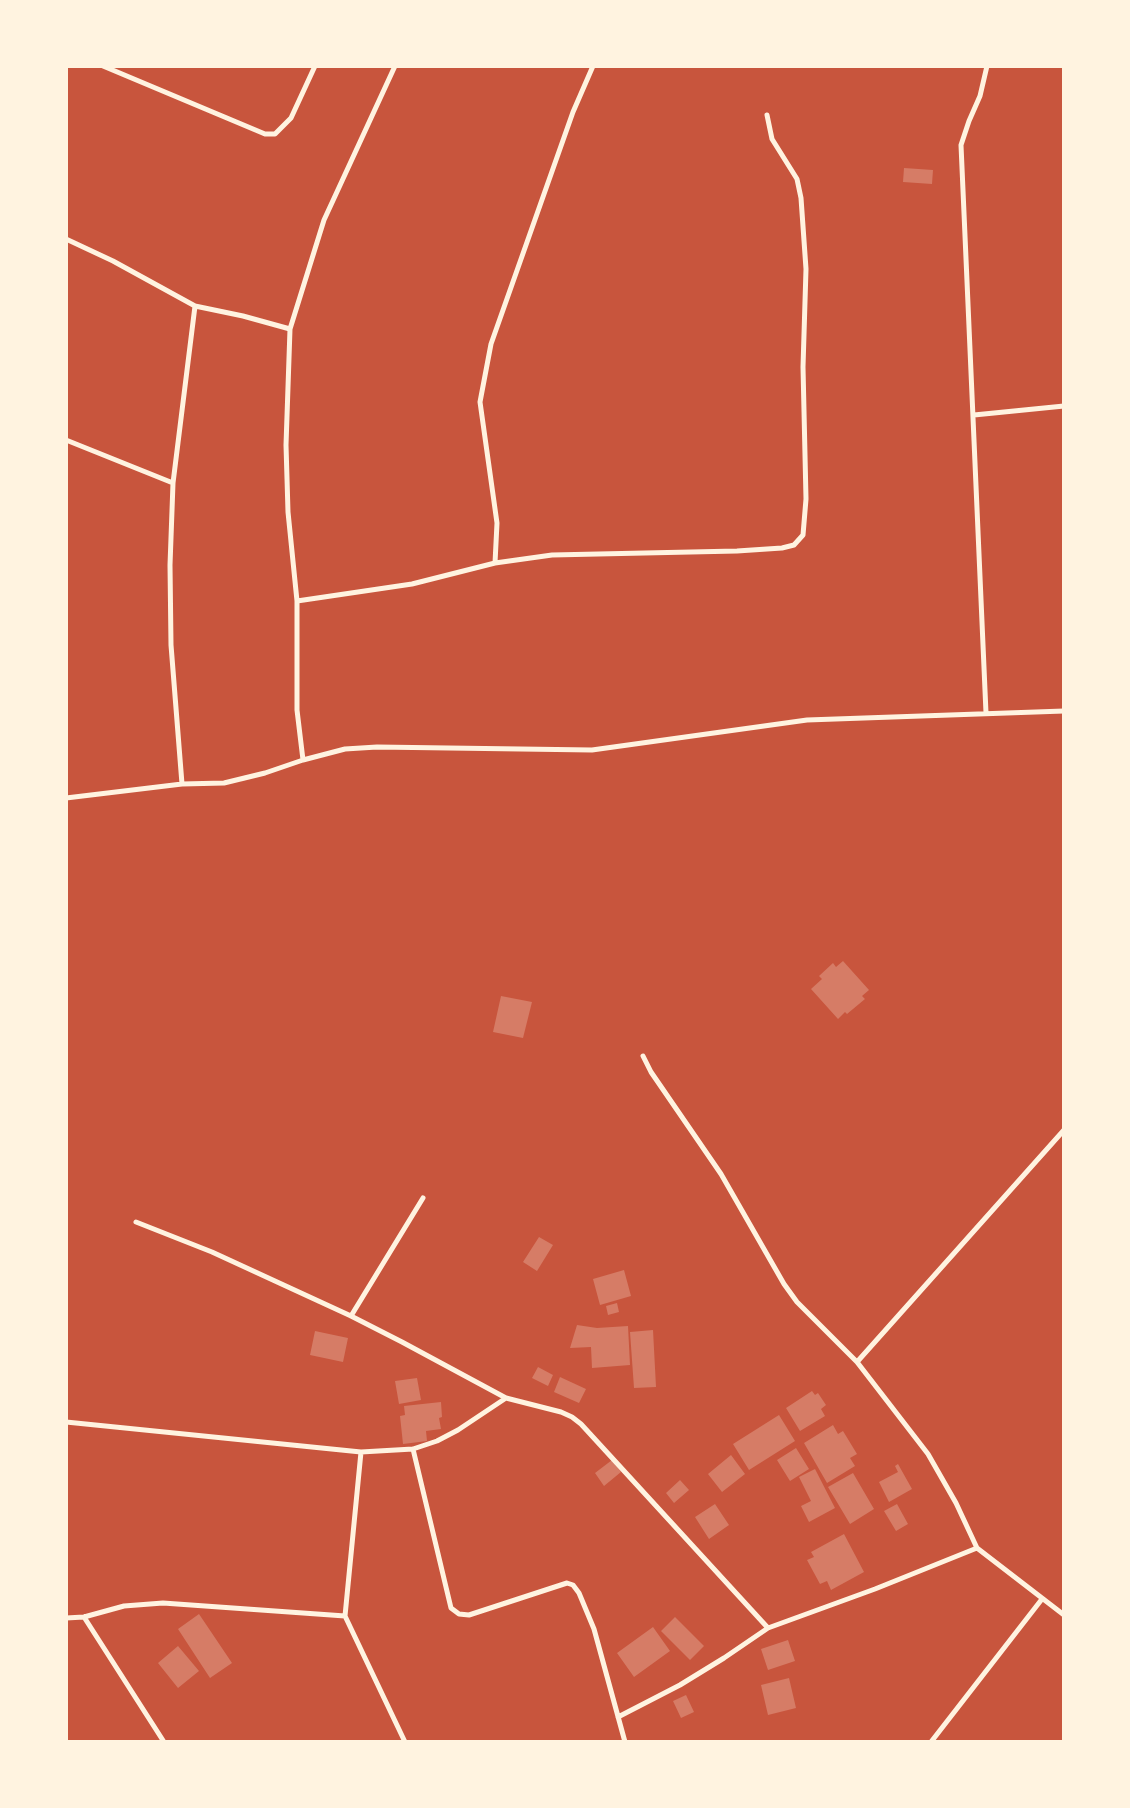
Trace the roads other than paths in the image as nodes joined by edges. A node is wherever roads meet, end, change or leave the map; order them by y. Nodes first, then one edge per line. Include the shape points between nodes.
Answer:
1 (103, 66) edge
2 (121, 66) edge
3 (315, 66) edge
4 (395, 66) edge
5 (593, 66) edge
6 (987, 66) edge
7 (117, 73) junction
8 (767, 114) dead end
9 (66, 239) edge
10 (195, 306) junction
11 (290, 329) junction
12 (1064, 406) edge
13 (974, 416) junction
14 (66, 440) edge
15 (173, 483) junction
16 (495, 564) junction
17 (297, 601) junction
18 (1064, 711) edge
19 (986, 713) junction
20 (303, 760) junction
21 (182, 784) junction
22 (66, 798) edge
23 (643, 1056) dead end
24 (1064, 1130) edge
25 (423, 1198) dead end
26 (136, 1222) dead end
27 (351, 1316) junction
28 (857, 1362) junction
29 (506, 1398) junction
30 (66, 1422) edge
31 (413, 1449) junction
32 (361, 1452) junction
33 (977, 1548) junction
34 (1042, 1599) junction
35 (1064, 1615) edge
36 (345, 1616) junction
37 (66, 1618) edge
38 (84, 1618) junction
39 (768, 1628) junction
40 (618, 1717) junction
41 (164, 1742) edge
42 (405, 1742) edge
43 (625, 1742) edge
44 (931, 1742) edge

1 - 7 street
2 - 7 street
3 - 7 street via 291,118 275,134 265,134
4 - 11 street via 324,220
5 - 16 street via 573,112 491,344 480,402 497,523
6 - 13 street via 980,96 961,145
8 - 16 street via 772,139 797,178 801,198 806,269 803,367 806,499 803,536 794,545 782,548 552,555
9 - 10 street
10 - 11 street
10 - 15 street
11 - 17 street via 286,446 288,512
12 - 13 street
13 - 19 street
14 - 15 street
15 - 21 street via 171,645
16 - 17 street via 412,584
17 - 20 street via 296,695
18 - 19 street
19 - 20 street via 807,720 592,750 377,747 345,750
20 - 21 street via 224,783
21 - 22 street
23 - 28 street via 721,1174 784,1284 797,1302
24 - 28 street
25 - 27 street
26 - 27 street via 221,1256
27 - 29 street
28 - 33 street via 928,1454
29 - 31 street via 438,1441
29 - 39 street via 561,1412 581,1424
30 - 32 street
31 - 32 street
31 - 40 street via 451,1608 459,1614 469,1615 567,1583 573,1585 594,1629
32 - 36 street
33 - 34 street
33 - 39 street
34 - 35 street
34 - 44 street
36 - 38 street via 164,1603 124,1606
36 - 42 street
37 - 38 street
38 - 41 street
39 - 40 street via 680,1685
40 - 43 street

